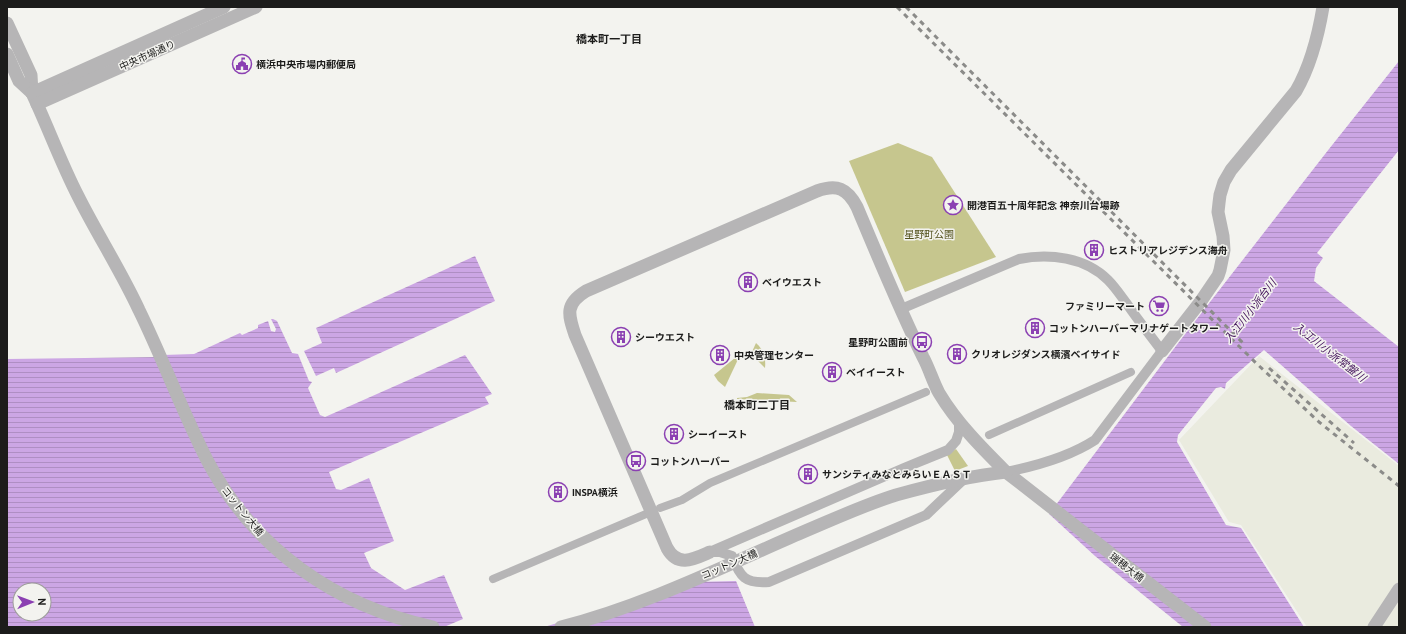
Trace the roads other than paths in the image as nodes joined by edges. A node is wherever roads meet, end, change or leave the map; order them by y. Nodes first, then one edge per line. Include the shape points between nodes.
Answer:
1 (224, 7) edge
2 (256, 7) edge
3 (1323, 7) edge
4 (7, 23) edge
5 (7, 54) edge
6 (35, 99) junction
7 (901, 309) junction
8 (1162, 351) junction
9 (1131, 372) dead end
10 (926, 392) dead end
11 (959, 421) junction
12 (989, 434) dead end
13 (1006, 472) junction
14 (966, 478) junction
15 (660, 508) dead end
16 (646, 514) dead end
17 (742, 538) junction
18 (710, 552) junction
19 (732, 556) junction
20 (493, 579) dead end
21 (1399, 589) edge
22 (433, 627) edge
23 (561, 627) edge
24 (1205, 627) edge
25 (1374, 627) edge

1 - 6 street, 中央市場通り
2 - 6 street, 中央市場通り
3 - 8 street via 1319,32 1303,79 1231,170 1222,188 1218,212 1224,250 1218,276
4 - 6 street via 31,75
5 - 6 street via 19,81
6 - 22 street, コットン大橋 via 77,195 140,310 207,460 240,510 259,532 299,568 328,588 375,610
7 - 8 street via 1019,259 1031,256 1057,256 1086,266 1108,280
7 - 11 street, 瑞穂大橋 via 938,392
7 - 18 street, 瑞穂大橋 via 854,202 846,192 833,187 817,191 586,291 574,300 570,318 575,335 667,548 674,556 684,560 691,560
8 - 13 street via 1095,440 1042,463
9 - 12 street
10 - 15 street via 710,483 682,500
11 - 13 street, 瑞穂大橋
11 - 17 street via 956,441 948,450
13 - 14 street, コットン大橋
13 - 24 street, 瑞穂大橋
14 - 19 street via 926,515 769,582 756,583 746,579 738,571
14 - 23 street, コットン大橋 via 896,495 855,510 630,606
16 - 20 street
17 - 18 street
17 - 19 street
18 - 19 street
21 - 25 street

